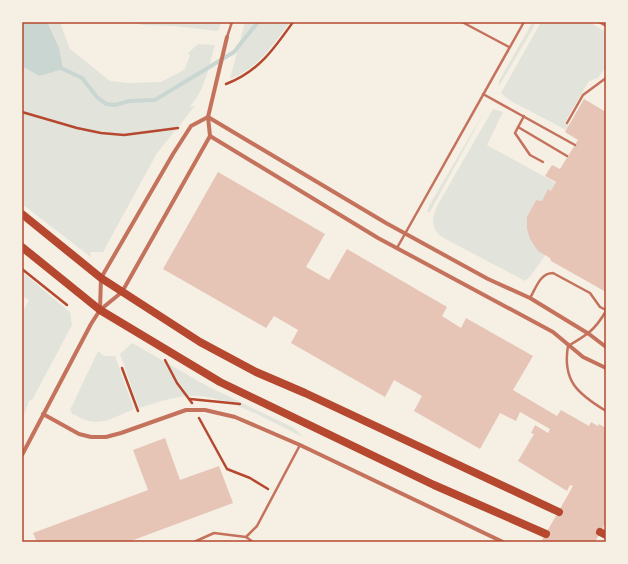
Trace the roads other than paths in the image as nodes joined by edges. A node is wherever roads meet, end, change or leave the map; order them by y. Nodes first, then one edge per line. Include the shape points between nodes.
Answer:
1 (232, 22) edge
2 (462, 22) edge
3 (524, 22) edge
4 (599, 22) edge
5 (606, 26) edge
6 (227, 37) joint
7 (509, 47) junction
8 (606, 78) edge
9 (482, 94) junction
10 (524, 116) junction
11 (208, 117) junction
12 (567, 124) dead end
13 (518, 127) junction
14 (210, 136) junction
15 (575, 145) dead end
16 (568, 156) dead end
17 (543, 162) dead end
18 (22, 214) edge
19 (405, 232) junction
20 (22, 247) edge
21 (397, 248) junction
22 (101, 278) junction
23 (122, 292) junction
24 (530, 298) junction
25 (100, 310) junction
26 (606, 311) edge
27 (589, 334) junction
28 (568, 346) junction
29 (606, 347) edge
30 (606, 368) edge
31 (606, 411) edge
32 (43, 414) junction
33 (22, 444) edge
34 (300, 445) junction
35 (27, 446) junction
36 (22, 455) edge
37 (559, 512) dead end
38 (546, 534) dead end
39 (246, 537) junction
40 (194, 542) edge
41 (253, 542) edge
42 (503, 542) edge

1 - 6 lane
2 - 7 lane
3 - 7 lane
4 - 5 lane
6 - 11 street
7 - 9 lane
8 - 12 lane via 583,95
9 - 10 lane
9 - 19 lane
10 - 13 lane
10 - 15 lane
11 - 14 street
11 - 19 street
11 - 22 street via 191,126
13 - 16 lane
13 - 17 lane via 515,133 530,155
14 - 21 street
14 - 23 street
18 - 22 main road
19 - 21 lane
19 - 24 street via 488,279
20 - 25 main road
21 - 28 street via 553,332
22 - 23 main road
22 - 25 street
23 - 25 street
23 - 37 main road via 200,342 256,372
24 - 26 lane via 543,276 553,273 590,294
24 - 27 street
25 - 32 street
25 - 38 main road via 220,382 434,485
26 - 27 lane
27 - 28 lane
27 - 29 street
28 - 30 street
28 - 31 lane via 567,373 587,400
32 - 34 street via 78,434 106,437 186,410 205,410 235,417
32 - 35 street
33 - 35 lane
34 - 39 lane via 257,526
34 - 42 street
35 - 36 street
39 - 40 lane via 214,534
39 - 41 lane

